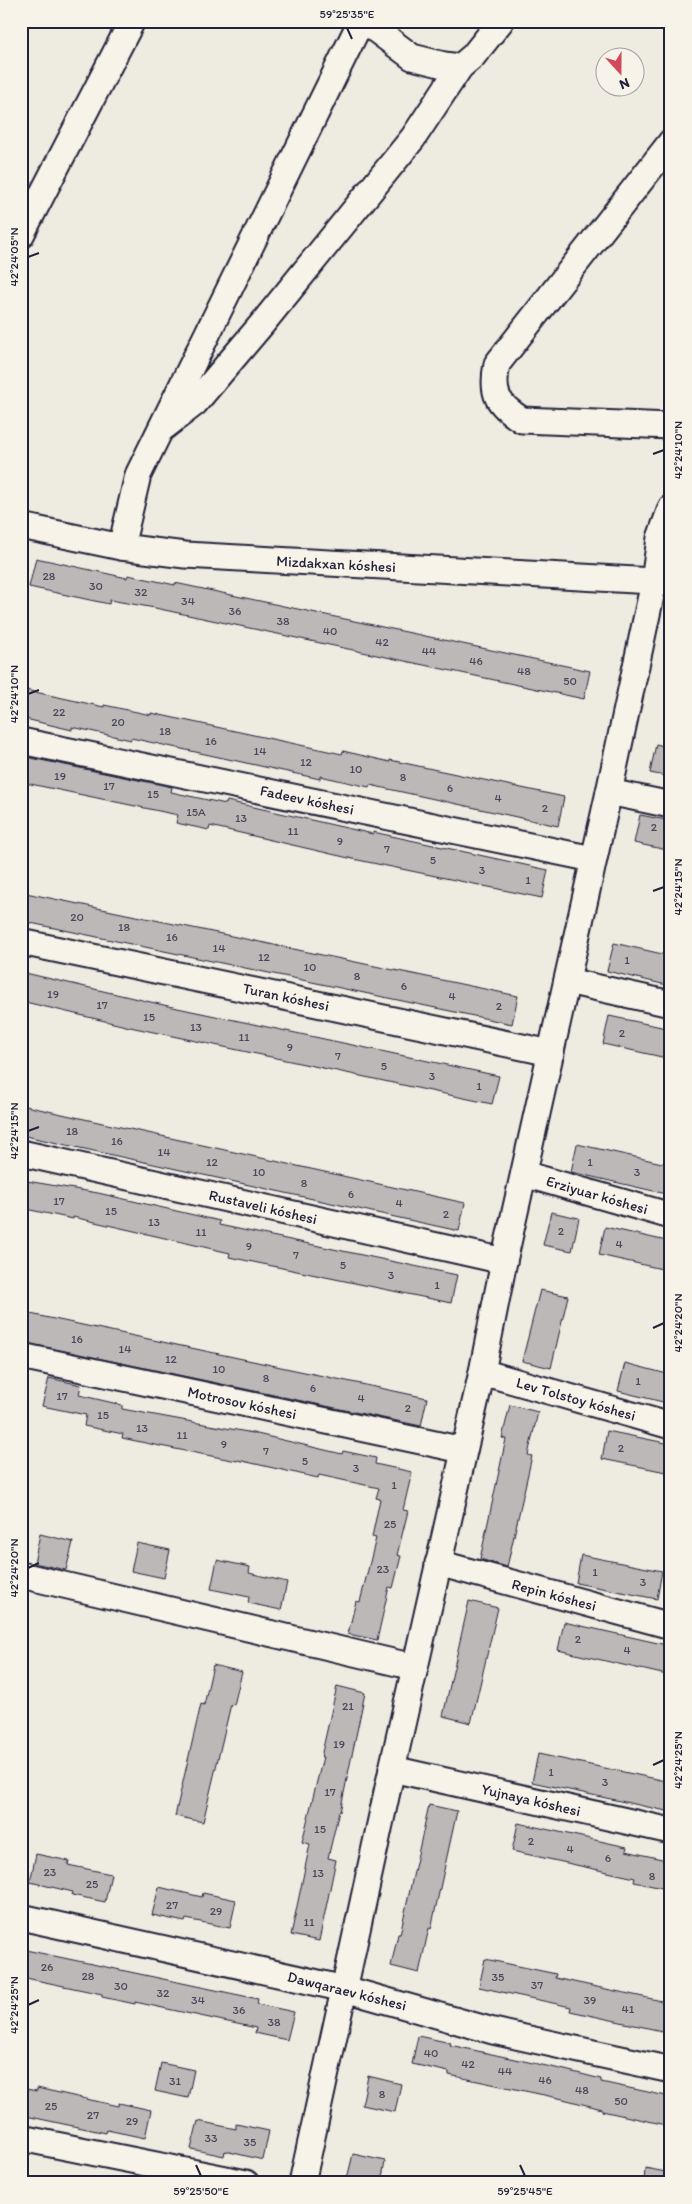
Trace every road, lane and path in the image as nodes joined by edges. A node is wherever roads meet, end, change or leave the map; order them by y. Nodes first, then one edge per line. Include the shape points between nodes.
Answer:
1 (132, 21) edge
2 (363, 21) edge
3 (501, 21) edge
4 (460, 67) junction
5 (671, 142) edge
6 (21, 236) edge
7 (671, 426) edge
8 (160, 429) junction
9 (671, 508) edge
10 (21, 526) edge
11 (121, 547) junction
12 (662, 582) edge
13 (21, 742) edge
14 (609, 792) junction
15 (671, 805) edge
16 (593, 858) junction
17 (21, 942) edge
18 (567, 981) junction
19 (671, 1004) edge
20 (551, 1053) junction
21 (21, 1154) edge
22 (524, 1174) junction
23 (671, 1216) edge
24 (504, 1261) junction
25 (21, 1356) edge
26 (482, 1372) junction
27 (671, 1426) edge
28 (463, 1450) junction
29 (438, 1563) junction
30 (21, 1575) edge
31 (671, 1626) edge
32 (414, 1667) junction
33 (392, 1769) junction
34 (671, 1831) edge
35 (21, 1918) edge
36 (345, 1989) junction
37 (671, 2070) edge
38 (21, 2138) edge
39 (246, 2183) edge
40 (302, 2183) edge

1 - 6 street
2 - 4 street via 412,57
2 - 8 street
3 - 4 street
4 - 8 street via 413,138 262,324 195,403
5 - 7 street via 496,364 494,380 496,394 505,410 522,420
8 - 11 street via 138,475
9 - 12 street via 660,538
10 - 11 street, Mizdakxan kóshesi
11 - 12 street, Mizdakxan kóshesi via 185,555
12 - 14 street
13 - 16 street, Fadeev kóshesi
14 - 15 street
14 - 16 street
16 - 18 street
17 - 20 street, Turan kóshesi
18 - 19 street
18 - 20 street
20 - 22 street
21 - 24 street, Rustaveli kóshesi
22 - 23 street, Erziyuar kóshesi
22 - 24 street
24 - 26 street
25 - 28 street, Motrosov kóshesi
26 - 27 street, Lev Tolstoy kóshesi
26 - 28 street
28 - 29 street
29 - 31 street, Repin kóshesi
29 - 32 street
30 - 32 street
32 - 33 street
33 - 34 street, Yujnaya kóshesi
33 - 36 street
35 - 36 street, Dawqaraev kóshesi
36 - 37 street, Dawqaraev kóshesi via 493,2031
36 - 40 street
38 - 39 street

